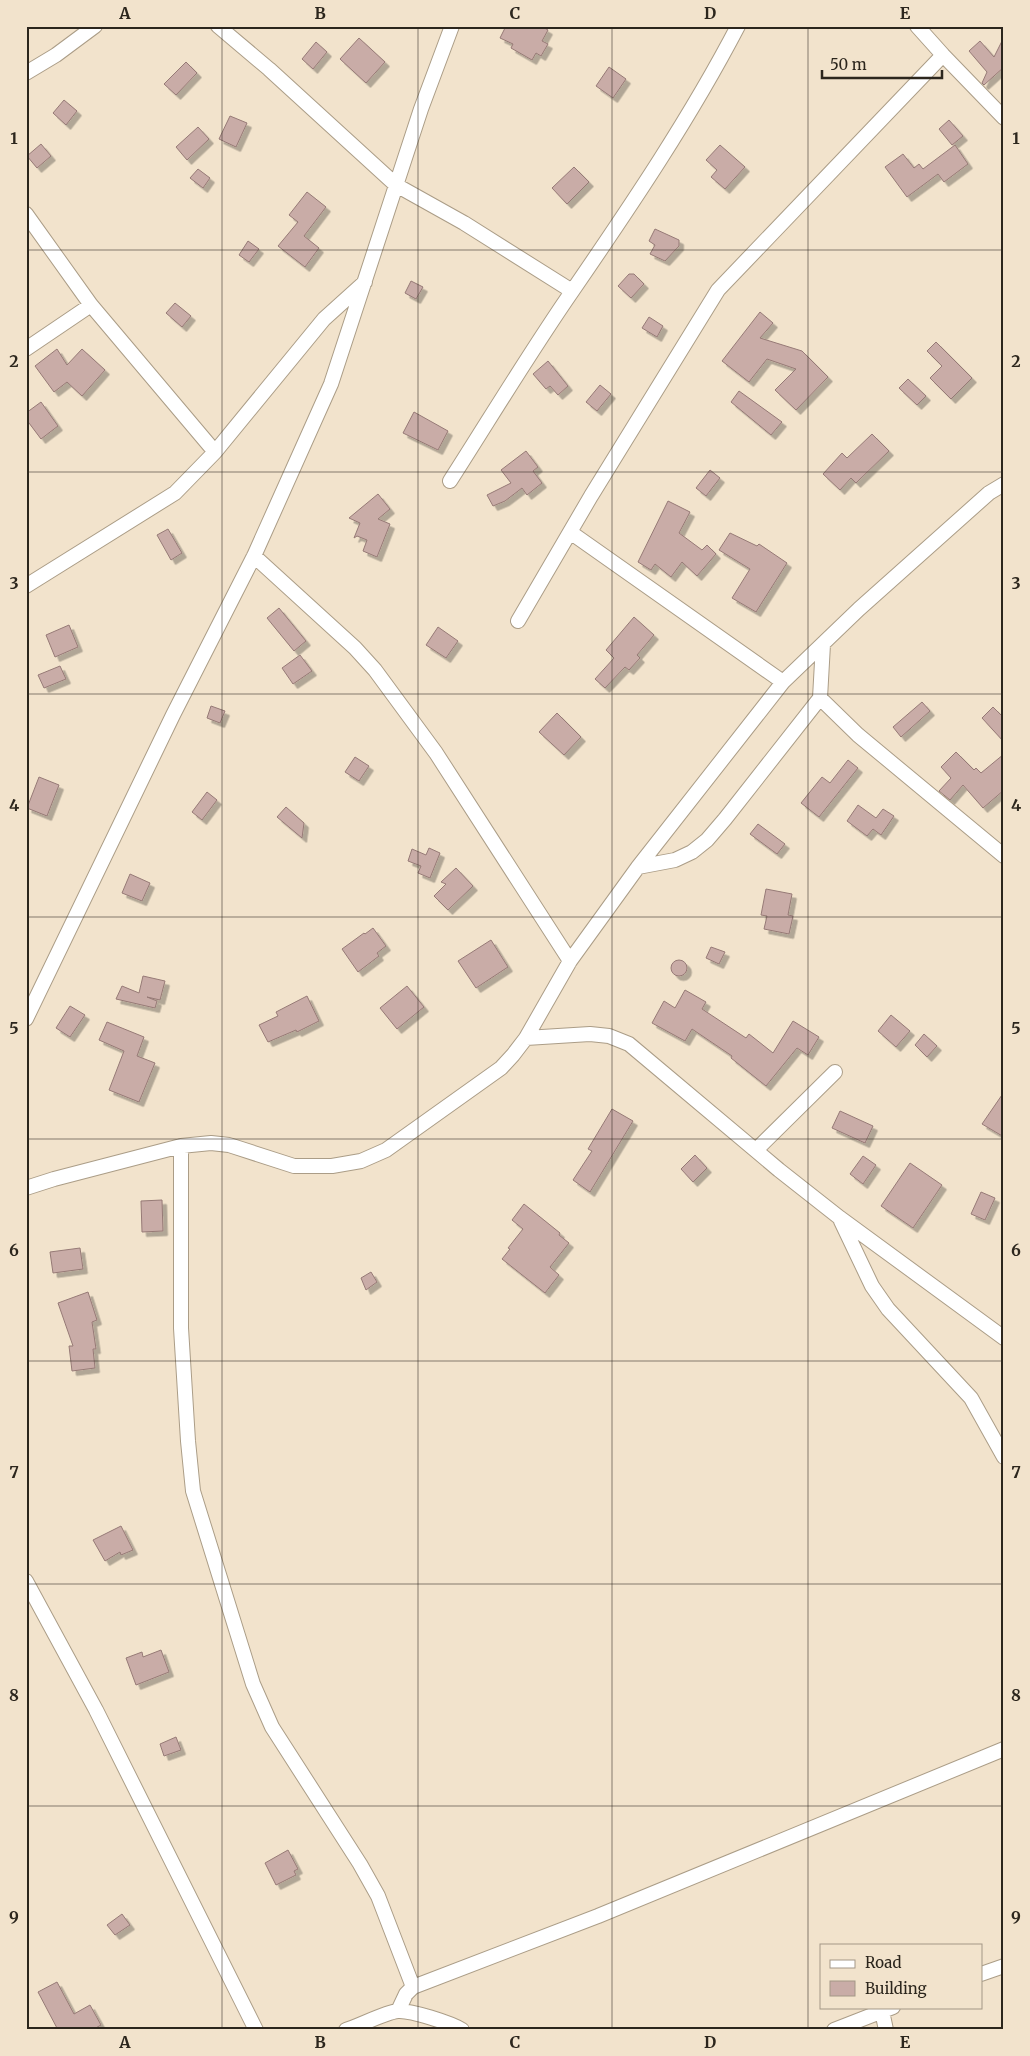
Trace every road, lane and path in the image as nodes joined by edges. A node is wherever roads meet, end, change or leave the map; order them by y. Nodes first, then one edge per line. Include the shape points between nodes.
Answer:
1 (95, 26) edge
2 (218, 26) edge
3 (452, 26) edge
4 (738, 26) edge
5 (917, 26) edge
6 (943, 55) junction
7 (26, 72) edge
8 (1004, 118) edge
9 (396, 185) junction
10 (26, 214) edge
11 (366, 281) junction
12 (572, 291) junction
13 (92, 306) junction
14 (26, 349) edge
15 (216, 452) junction
16 (450, 481) dead end
17 (1004, 484) edge
18 (570, 532) junction
19 (254, 556) junction
20 (26, 586) edge
21 (518, 621) dead end
22 (823, 644) junction
23 (783, 682) junction
24 (820, 698) junction
25 (1004, 856) edge
26 (638, 867) junction
27 (570, 961) junction
28 (26, 1019) edge
29 (526, 1038) junction
30 (835, 1072) dead end
31 (181, 1146) junction
32 (756, 1150) junction
33 (26, 1188) edge
34 (840, 1218) junction
35 (1004, 1338) edge
36 (1004, 1457) edge
37 (26, 1581) edge
38 (1004, 1749) edge
39 (1004, 1966) edge
40 (982, 1974) edge
41 (413, 1987) junction
42 (887, 2009) edge
43 (398, 2011) junction
44 (256, 2030) edge
45 (346, 2030) edge
46 (462, 2030) edge
47 (834, 2030) edge
48 (886, 2030) edge

1 - 7 street
2 - 9 street
3 - 9 street
4 - 12 street via 713,74 655,168
5 - 6 street
6 - 8 street
6 - 18 street via 718,290
9 - 11 street
9 - 12 street via 464,223
10 - 13 street
11 - 15 street via 324,319
11 - 19 street via 331,384
12 - 16 street
13 - 14 street
13 - 15 street
15 - 20 street via 174,493
17 - 22 street via 982,499
18 - 21 street
18 - 23 street
19 - 27 street via 375,670 436,753
19 - 28 street
22 - 23 street
22 - 24 street
23 - 26 street
24 - 25 street via 858,735
24 - 26 street via 707,840 675,860
26 - 27 street
27 - 29 street
29 - 31 street via 501,1068 386,1150 361,1161 332,1166 294,1166 229,1145
29 - 32 street via 590,1034 609,1036 629,1044
30 - 32 street
31 - 33 street
31 - 41 street via 181,1328 188,1441 197,1507 253,1684 268,1719 378,1896
32 - 34 street
34 - 35 street
34 - 36 street via 872,1286 888,1309 971,1398
37 - 44 street via 96,1710
38 - 41 street via 598,1916
39 - 40 street
41 - 43 street
42 - 47 street
42 - 48 street
43 - 45 street
43 - 46 street

